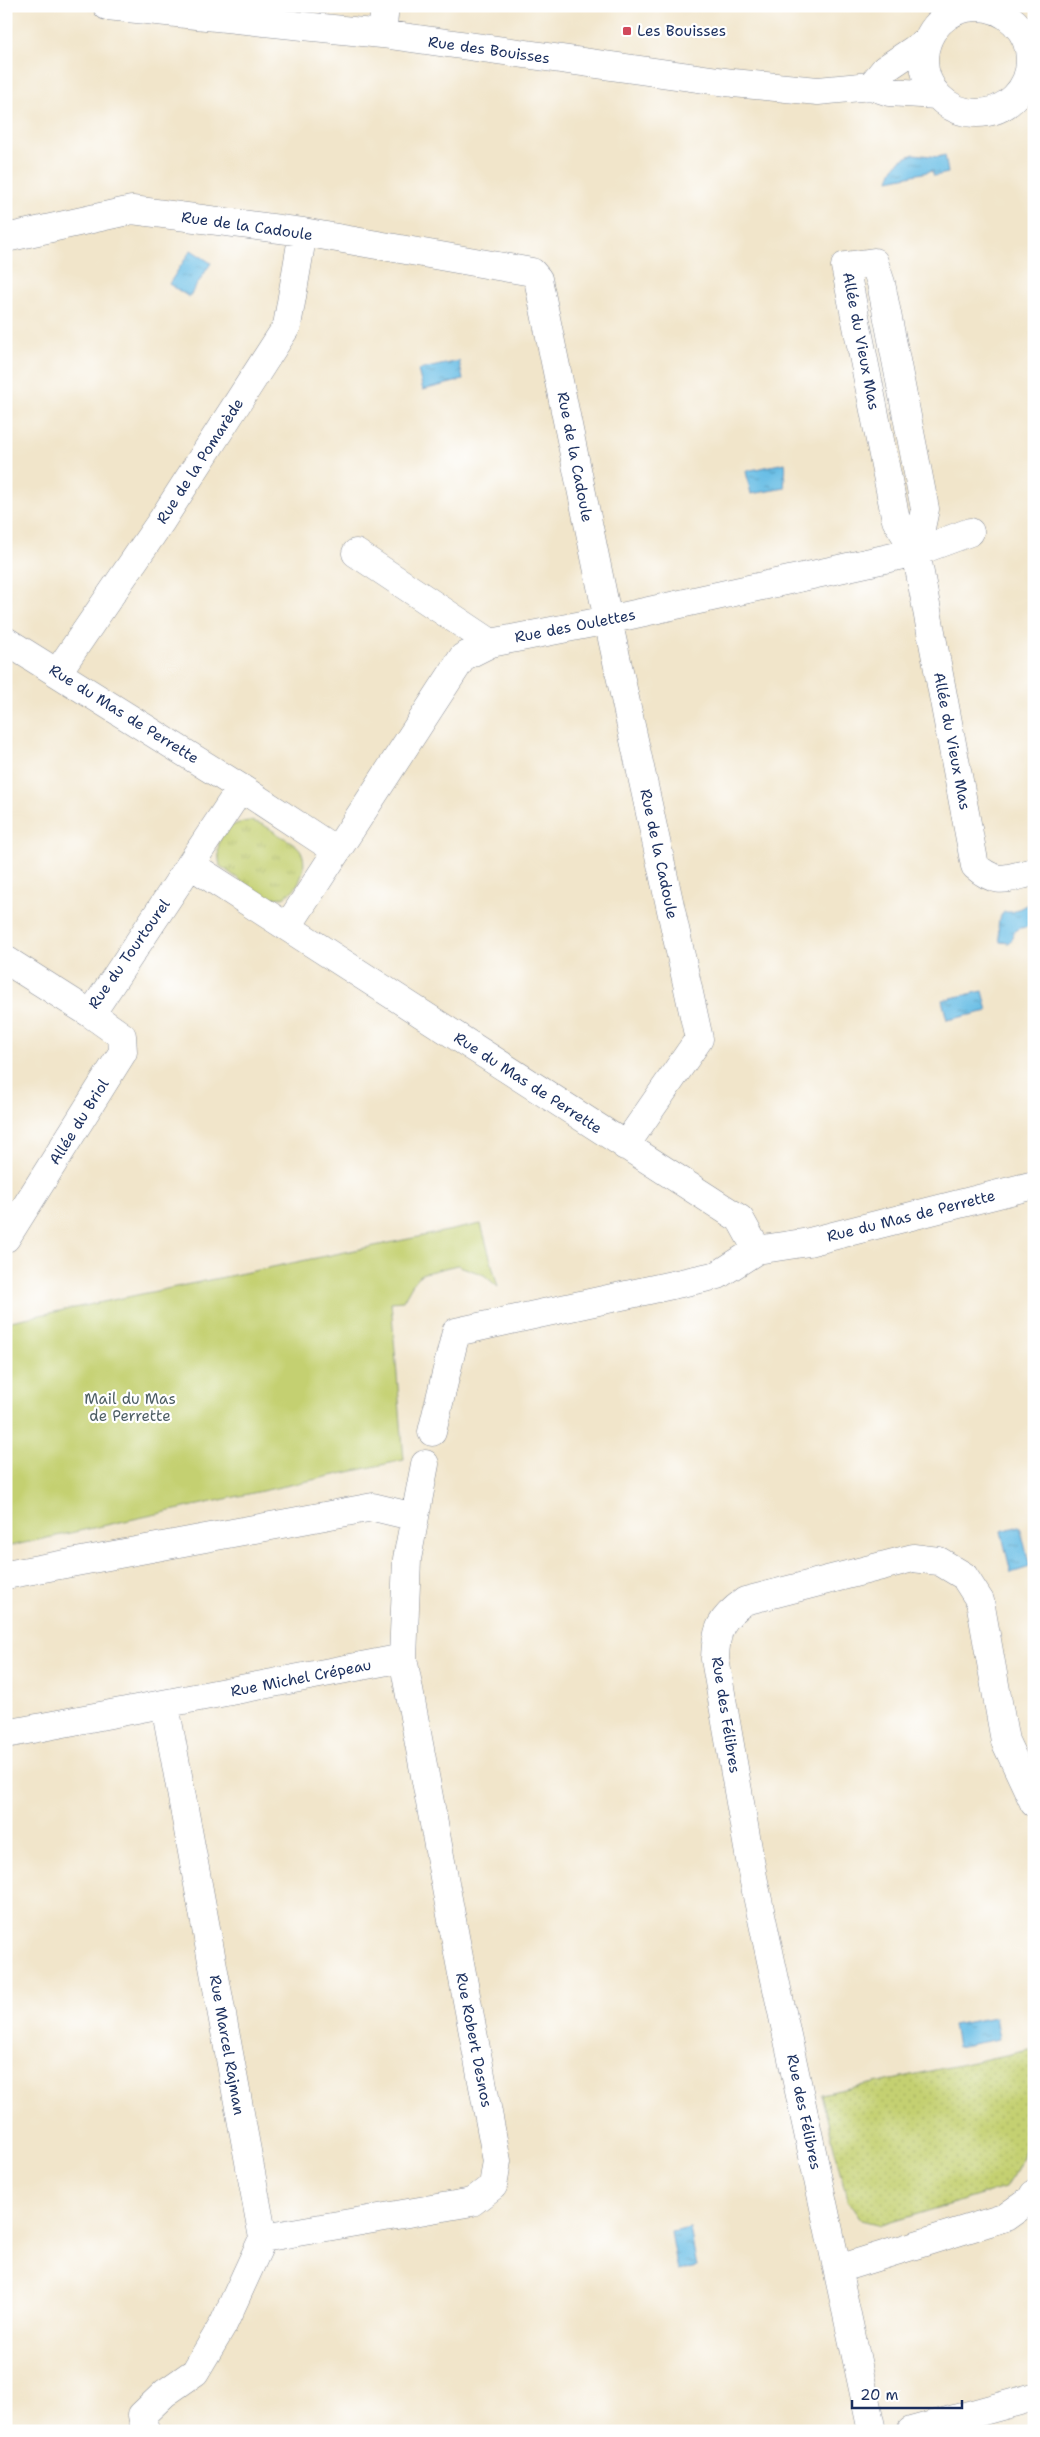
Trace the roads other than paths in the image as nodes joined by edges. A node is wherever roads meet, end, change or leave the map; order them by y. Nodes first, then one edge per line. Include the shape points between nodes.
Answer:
1 (107, 6) edge
2 (384, 6) edge
3 (957, 8) edge
4 (1025, 17) edge
5 (382, 34) junction
6 (928, 40) junction
7 (1031, 50) edge
8 (871, 86) junction
9 (937, 95) junction
10 (1024, 97) edge
11 (303, 232) junction
12 (6, 238) edge
13 (970, 532) dead end
14 (916, 552) junction
15 (356, 553) dead end
16 (608, 620) junction
17 (6, 641) edge
18 (490, 643) junction
19 (57, 673) junction
20 (241, 788) junction
21 (337, 851) junction
22 (191, 865) junction
23 (1034, 872) edge
24 (288, 926) junction
25 (6, 960) edge
26 (91, 1014) junction
27 (625, 1146) junction
28 (1034, 1185) edge
29 (6, 1238) edge
30 (757, 1250) junction
31 (432, 1432) dead end
32 (425, 1464) dead end
33 (415, 1517) junction
34 (6, 1575) edge
35 (403, 1658) junction
36 (165, 1705) junction
37 (6, 1734) edge
38 (1034, 1803) edge
39 (1034, 2194) edge
40 (263, 2238) junction
41 (838, 2269) junction
42 (1034, 2397) edge
43 (145, 2431) edge
44 (872, 2431) edge
45 (911, 2431) edge

1 - 5 street, Rue des Bouisses
2 - 5 street
3 - 4 street via 990,8
3 - 6 street via 935,28
4 - 7 street via 1024,36
5 - 8 street, Rue des Bouisses via 733,83 818,91
6 - 8 street via 885,69
6 - 9 street via 925,69
7 - 10 street
8 - 9 street, Rue des Bouisses via 889,92
9 - 10 street via 961,110 975,113 990,111
11 - 12 street, Rue de la Cadoule via 132,210
11 - 16 street, Rue de la Cadoule via 532,272 538,279
11 - 19 street, Rue de la Pomarède via 287,326 162,520
13 - 14 street, Rue des Oulettes
14 - 14 street, Allée du Vieux Mas via 925,509 881,283 874,262 845,266 896,520
14 - 16 street, Rue des Oulettes
14 - 23 street, Allée du Vieux Mas via 975,866 996,880
15 - 18 street
16 - 18 street, Rue des Oulettes
16 - 27 street, Rue de la Cadoule via 699,1039
17 - 19 street, Rue du Mas de Perrette
18 - 21 street, Rue des Oulettes via 463,657
19 - 20 street, Rue du Mas de Perrette
20 - 21 street, Rue du Mas de Perrette
20 - 22 street
21 - 24 street
22 - 24 street, Rue du Mas de Perrette
22 - 26 street, Rue du Tourtourel
24 - 27 street, Rue du Mas de Perrette
25 - 26 street, Rue du Tourtourel
26 - 29 street, Allée du Briol via 122,1036 123,1052
27 - 30 street, Rue du Mas de Perrette via 740,1219
28 - 30 street, Rue du Mas de Perrette via 808,1242
30 - 31 street, Rue du Mas de Perrette via 718,1275 456,1332
32 - 33 street
33 - 34 street via 373,1507
33 - 35 street via 407,1558
35 - 36 street, Rue Michel Crépeau
35 - 40 street, Rue Robert Desnos via 497,2161 493,2186 472,2202
36 - 37 street, Rue Michel Crépeau
36 - 40 street, Rue Marcel Rajman
38 - 41 street, Rue des Félibres via 1005,1741 980,1602 964,1576 939,1561 913,1558 745,1601 726,1614 716,1634 714,1659 753,1877
39 - 41 street via 1006,2217
40 - 43 street via 223,2325 195,2372 165,2393 142,2415
41 - 44 street, Rue des Félibres
42 - 45 street

